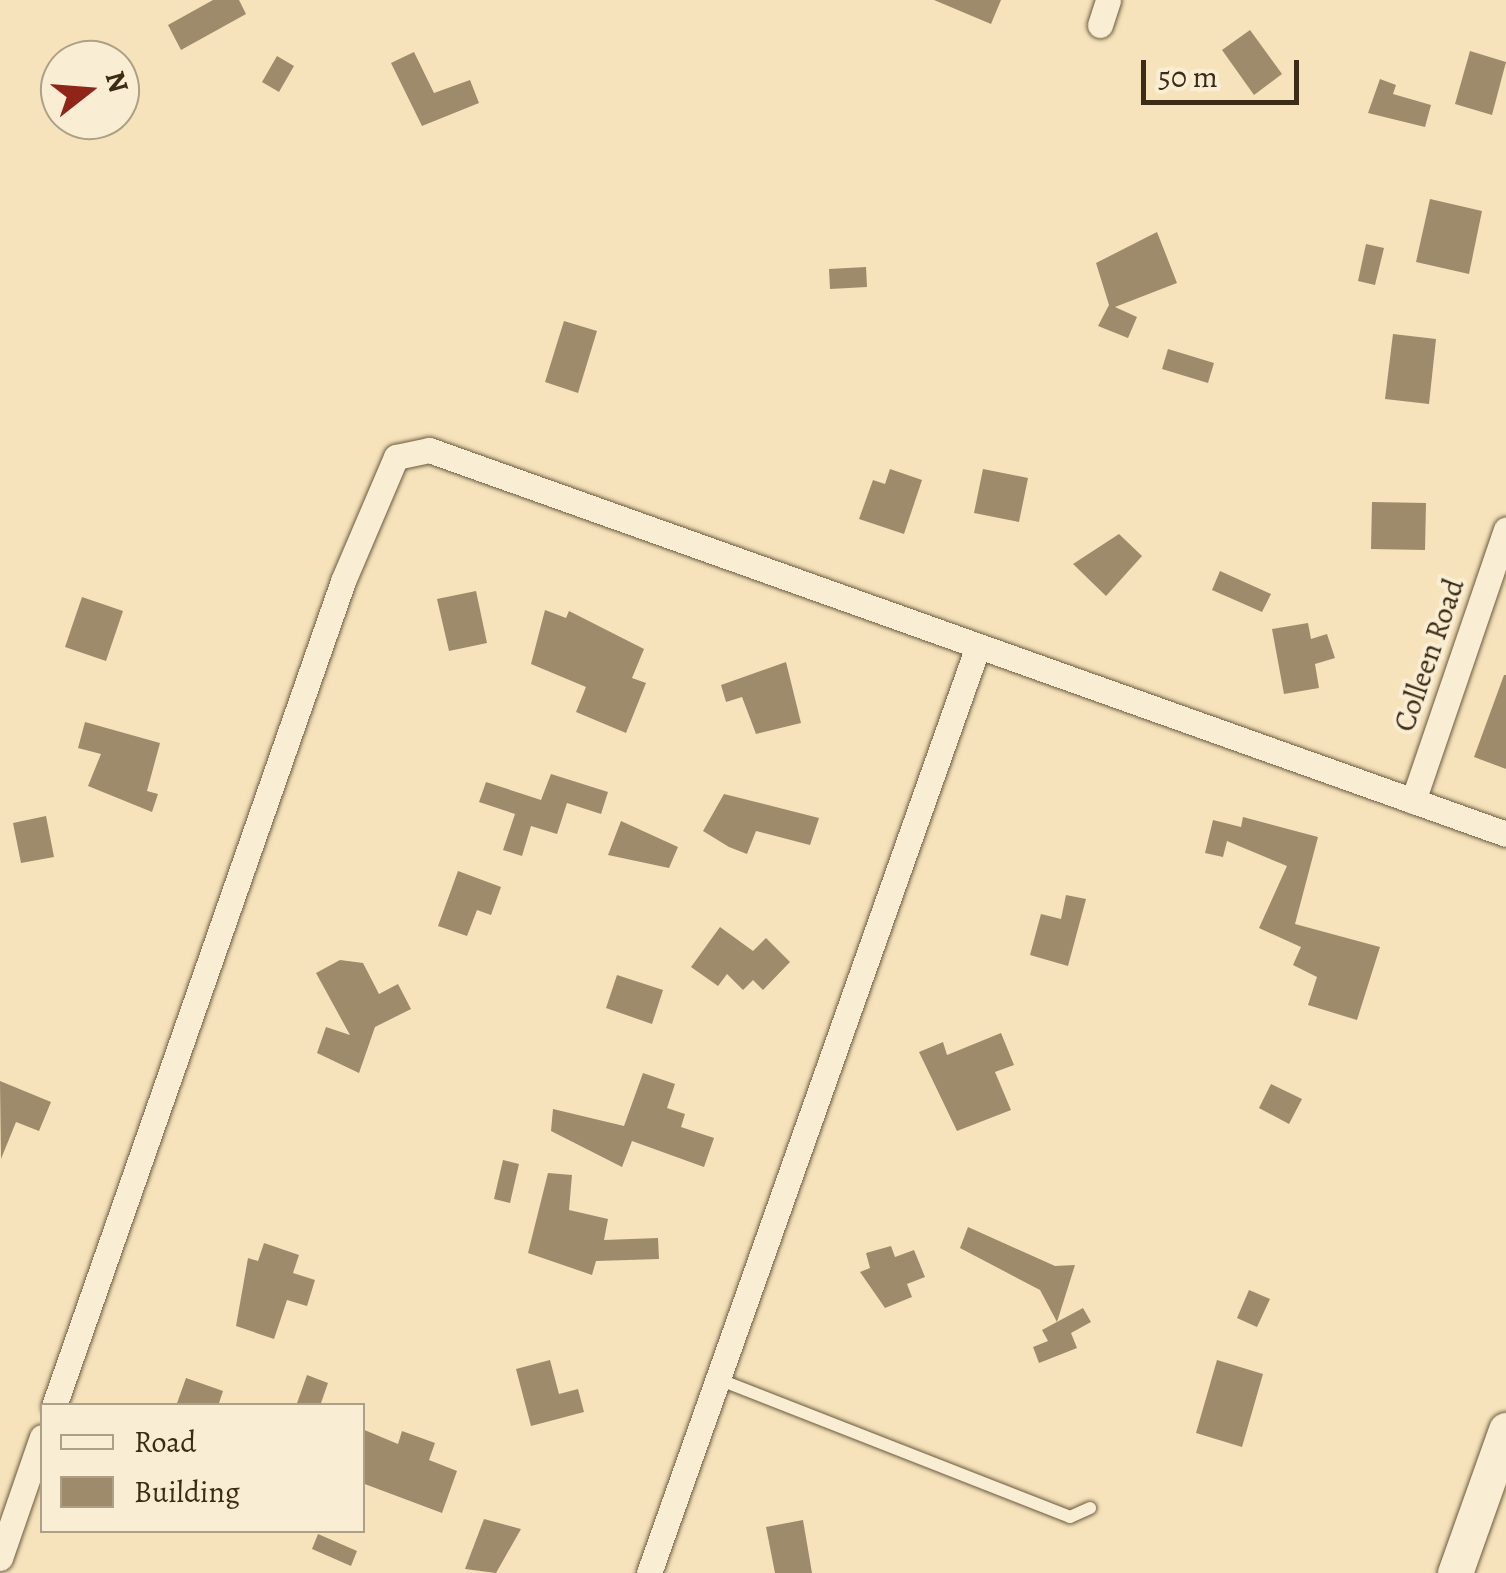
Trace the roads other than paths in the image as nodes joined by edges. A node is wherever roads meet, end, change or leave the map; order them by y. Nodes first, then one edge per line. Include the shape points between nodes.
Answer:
1 (1506, 529) edge
2 (978, 646) junction
3 (1414, 801) junction
4 (1506, 834) edge
5 (718, 1379) junction
6 (55, 1403) edge
7 (1506, 1430) edge
8 (40, 1443) edge
9 (1090, 1508) dead end
10 (0, 1558) edge
11 (649, 1573) edge
12 (1455, 1573) edge

1 - 3 street, Colleen Road
2 - 3 street
2 - 5 street
2 - 6 street via 429,450 396,457 337,599
3 - 4 street
5 - 9 lane via 1070,1517
5 - 11 street
7 - 12 main road
8 - 10 street

